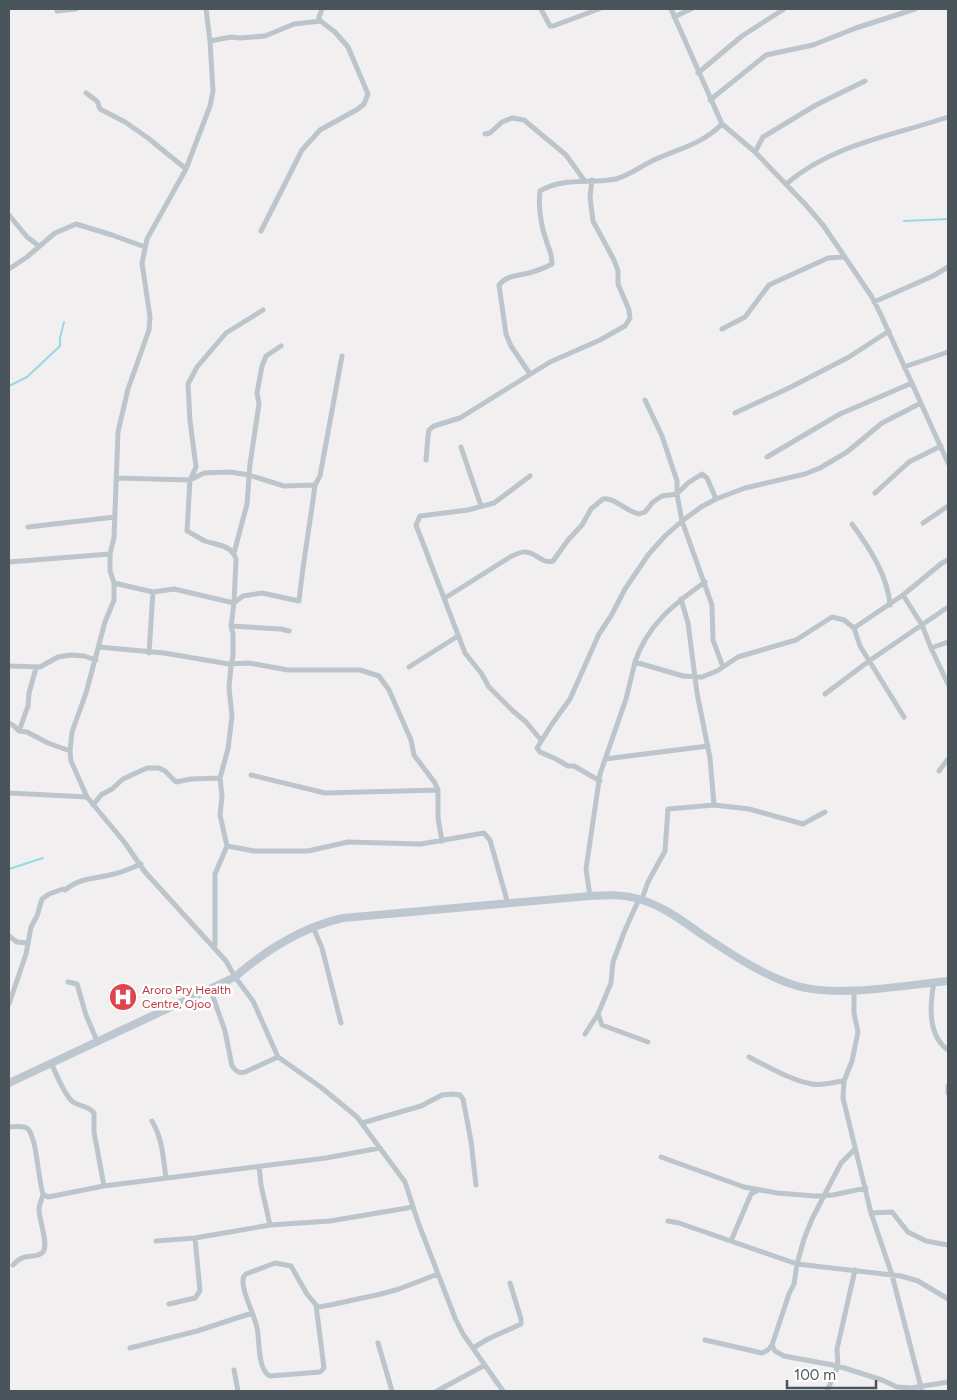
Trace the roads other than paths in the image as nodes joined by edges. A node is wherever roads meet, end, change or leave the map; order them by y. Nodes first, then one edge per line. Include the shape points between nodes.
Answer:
1 (76, 9) edge
2 (206, 9) edge
3 (322, 9) edge
4 (541, 9) edge
5 (599, 9) edge
6 (671, 9) edge
7 (692, 9) edge
8 (784, 9) edge
9 (915, 9) edge
10 (57, 11) dead end
11 (674, 18) junction
12 (320, 19) junction
13 (210, 41) junction
14 (698, 72) junction
15 (865, 82) dead end
16 (86, 93) dead end
17 (710, 100) junction
18 (948, 117) edge
19 (722, 124) junction
20 (484, 134) dead end
21 (754, 152) junction
22 (186, 169) junction
23 (584, 180) junction
24 (592, 180) junction
25 (786, 184) junction
26 (9, 215) edge
27 (261, 230) dead end
28 (39, 246) junction
29 (145, 248) junction
30 (845, 257) junction
31 (948, 267) edge
32 (9, 269) edge
33 (874, 302) junction
34 (263, 310) dead end
35 (722, 329) dead end
36 (889, 331) junction
37 (280, 346) dead end
38 (948, 352) edge
39 (342, 356) dead end
40 (904, 367) junction
41 (530, 374) junction
42 (912, 383) junction
43 (645, 400) dead end
44 (921, 403) junction
45 (735, 413) dead end
46 (941, 446) junction
47 (461, 447) dead end
48 (767, 457) dead end
49 (426, 460) dead end
50 (948, 463) edge
51 (249, 475) junction
52 (530, 476) dead end
53 (116, 478) junction
54 (190, 480) junction
55 (315, 485) junction
56 (677, 494) junction
57 (875, 494) dead end
58 (716, 499) junction
59 (482, 506) junction
60 (948, 506) edge
61 (115, 517) junction
62 (682, 521) junction
63 (852, 524) dead end
64 (923, 524) dead end
65 (28, 527) dead end
66 (234, 553) junction
67 (110, 554) junction
68 (948, 560) edge
69 (9, 562) edge
70 (705, 582) junction
71 (114, 583) junction
72 (153, 592) junction
73 (903, 595) junction
74 (445, 598) junction
75 (681, 599) junction
76 (234, 603) junction
77 (890, 605) junction
78 (948, 607) edge
79 (922, 625) junction
80 (231, 626) junction
81 (854, 628) junction
82 (289, 631) dead end
83 (458, 636) junction
84 (948, 642) edge
85 (100, 647) junction
86 (931, 648) junction
87 (149, 653) junction
88 (96, 660) junction
89 (636, 662) junction
90 (869, 662) junction
91 (232, 664) junction
92 (9, 666) edge
93 (409, 667) dead end
94 (722, 667) junction
95 (36, 668) junction
96 (694, 678) junction
97 (948, 684) edge
98 (825, 694) dead end
99 (904, 716) dead end
100 (9, 724) edge
101 (20, 731) junction
102 (541, 740) junction
103 (708, 746) junction
104 (70, 752) junction
105 (948, 758) edge
106 (605, 759) junction
107 (939, 771) dead end
108 (251, 775) dead end
109 (220, 778) junction
110 (600, 781) junction
111 (438, 790) junction
112 (9, 793) edge
113 (87, 797) junction
114 (94, 805) junction
115 (714, 806) junction
116 (825, 812) dead end
117 (442, 842) junction
118 (227, 846) junction
119 (141, 864) junction
120 (590, 896) junction
121 (641, 899) junction
122 (508, 904) junction
123 (313, 927) junction
124 (9, 936) edge
125 (28, 943) junction
126 (215, 946) junction
127 (235, 977) junction
128 (948, 981) edge
129 (68, 982) dead end
130 (934, 982) junction
131 (207, 990) junction
132 (854, 990) junction
133 (9, 1000) edge
134 (598, 1014) junction
135 (341, 1023) dead end
136 (585, 1034) dead end
137 (97, 1041) junction
138 (648, 1042) dead end
139 (948, 1050) edge
140 (278, 1057) junction
141 (749, 1057) dead end
142 (51, 1063) junction
143 (844, 1082) junction
144 (9, 1083) edge
145 (948, 1086) edge
146 (948, 1093) edge
147 (152, 1121) dead end
148 (362, 1122) junction
149 (9, 1127) edge
150 (380, 1148) junction
151 (855, 1149) junction
152 (661, 1157) dead end
153 (259, 1166) junction
154 (166, 1178) junction
155 (476, 1185) dead end
156 (104, 1186) junction
157 (866, 1188) junction
158 (759, 1190) junction
159 (44, 1194) junction
160 (825, 1195) junction
161 (413, 1207) junction
162 (871, 1212) junction
163 (668, 1221) dead end
164 (270, 1226) junction
165 (195, 1238) junction
166 (156, 1241) dead end
167 (731, 1241) junction
168 (948, 1245) edge
169 (797, 1264) junction
170 (13, 1265) dead end
171 (855, 1270) junction
172 (438, 1274) junction
173 (892, 1275) junction
174 (510, 1283) dead end
175 (948, 1299) edge
176 (169, 1304) dead end
177 (316, 1305) junction
178 (252, 1313) junction
179 (705, 1340) dead end
180 (378, 1343) dead end
181 (772, 1346) junction
182 (130, 1348) dead end
183 (473, 1348) junction
184 (485, 1365) junction
185 (838, 1366) junction
186 (234, 1370) dead end
187 (948, 1382) edge
188 (922, 1389) edge
189 (238, 1391) edge
190 (392, 1391) edge
191 (437, 1391) edge
192 (503, 1391) edge
193 (827, 1391) edge

1 - 10 street
2 - 13 street
3 - 12 street
4 - 5 street via 546,22 553,26
6 - 11 street
7 - 11 street
8 - 14 street via 742,36
9 - 17 street via 813,45 766,55
11 - 14 street
12 - 13 street via 294,24 265,36
12 - 27 street via 348,47 368,94 364,104 320,130 302,150
13 - 22 street via 213,91
14 - 17 street
15 - 21 street via 816,105 763,137
16 - 22 street via 97,101 100,109 148,138
17 - 19 street
18 - 25 street via 850,146 820,160
19 - 21 street
19 - 24 street via 699,142 629,174
20 - 23 street via 512,118 524,120 566,155
21 - 25 street
22 - 29 street
23 - 24 street
23 - 41 street via 548,186 540,191 540,211 552,264 529,274 509,277 499,285 506,334
24 - 41 street via 593,221 616,265 618,284 630,318 625,326
25 - 30 street via 823,225
26 - 28 street
28 - 29 street via 55,233 79,224
28 - 32 street
29 - 53 street via 142,263 149,330 128,389 118,432
30 - 33 street
30 - 35 street via 828,258 769,285 745,317
31 - 33 street
33 - 36 street
34 - 54 street via 226,333 188,384 196,467
36 - 40 street
36 - 45 street via 849,357
37 - 51 street via 266,356 262,366
38 - 40 street
39 - 55 street via 320,476
40 - 42 street
41 - 49 street via 460,418 429,430
42 - 44 street
42 - 48 street via 840,414
43 - 56 street via 662,436 677,481
44 - 46 street
44 - 58 street via 882,423 847,452 820,468
46 - 50 street
46 - 57 street via 909,462
47 - 59 street
51 - 54 street via 204,473
51 - 55 street via 284,486
51 - 66 street via 247,504
52 - 59 street via 494,503
53 - 54 street
53 - 61 street
54 - 66 street via 186,531
55 - 76 street via 299,601 262,594 243,596
56 - 58 street via 702,474
56 - 62 street
56 - 74 street via 662,496 640,514 603,499 591,509 554,561 522,552
58 - 62 street
59 - 74 street via 420,516 416,525
60 - 64 street
61 - 65 street
61 - 67 street
62 - 70 street
62 - 102 street via 648,555 625,589 598,634 570,699
63 - 77 street via 889,590
66 - 76 street
67 - 69 street
67 - 71 street
68 - 73 street
70 - 75 street
70 - 94 street via 712,604 713,640
71 - 72 street
71 - 85 street via 114,600
72 - 76 street via 174,589
72 - 87 street
73 - 77 street
73 - 79 street
74 - 83 street
75 - 89 street via 654,625 640,648
75 - 96 street via 688,623
76 - 80 street
77 - 81 street
78 - 79 street
79 - 86 street
79 - 90 street
80 - 82 street
80 - 91 street
81 - 90 street
81 - 94 street via 844,620 832,617 796,640 738,657
83 - 93 street
83 - 102 street via 488,687
84 - 86 street
85 - 87 street
85 - 88 street
86 - 97 street
87 - 91 street
88 - 95 street via 71,655 58,657
88 - 104 street via 72,732
89 - 96 street
89 - 106 street
90 - 98 street
90 - 99 street
91 - 109 street via 229,688 232,716
91 - 111 street via 249,663 288,670 360,670 379,676 411,740 414,755
92 - 95 street
94 - 96 street
95 - 101 street
96 - 103 street
100 - 101 street
101 - 104 street
102 - 110 street via 537,748 540,752
103 - 106 street
103 - 115 street
104 - 113 street
105 - 107 street
106 - 110 street
108 - 111 street via 325,793
109 - 114 street via 191,778 176,782 159,768 146,768 101,795
109 - 118 street via 220,815
110 - 120 street via 586,868
111 - 117 street
112 - 113 street
113 - 114 street
114 - 119 street
115 - 116 street via 748,809 803,824
115 - 121 street via 668,808 665,851
117 - 118 street via 348,842 308,851 254,851
117 - 122 street via 484,833 490,840
118 - 126 street via 215,874
119 - 125 street via 114,874 92,877 45,896 31,927
119 - 126 street via 152,880
120 - 121 main road
120 - 122 main road
121 - 132 main road via 675,916 748,965 785,982 812,989
121 - 134 street via 613,962 611,983
122 - 123 main road via 343,918
123 - 127 main road via 283,942
123 - 135 street via 322,948
124 - 125 street via 17,942
125 - 133 street
126 - 127 street
127 - 131 main road
127 - 140 street via 253,1001
128 - 130 main road
129 - 137 street via 77,984 79,988
130 - 132 main road
130 - 139 street via 930,1018 938,1038
131 - 137 main road
131 - 140 street via 211,991 214,999 235,1071 245,1072
132 - 143 street via 858,1032
134 - 136 street
134 - 138 street via 602,1025
137 - 142 main road
140 - 148 street
141 - 143 street via 812,1084
142 - 144 main road
142 - 156 street via 69,1097 91,1108 94,1113 94,1132
143 - 151 street via 843,1098
145 - 146 street
147 - 154 street via 162,1144
148 - 150 street
148 - 155 street via 421,1106 442,1095 460,1095 471,1141
149 - 159 street via 28,1129
150 - 153 street
150 - 161 street via 405,1182
151 - 157 street
151 - 160 street via 842,1163
152 - 158 street
153 - 154 street
153 - 164 street
154 - 156 street
156 - 159 street via 48,1196
157 - 160 street
157 - 162 street
158 - 160 street
158 - 167 street via 751,1194
159 - 170 street via 39,1209 44,1249 37,1255 19,1258
160 - 169 street via 809,1226
161 - 164 street via 330,1221
161 - 172 street
162 - 168 street via 892,1212 908,1232 926,1241
162 - 173 street
163 - 167 street
164 - 165 street
165 - 166 street
165 - 176 street via 200,1291 196,1298
167 - 169 street
169 - 171 street
169 - 181 street via 794,1284
171 - 173 street
171 - 185 street via 837,1349
172 - 177 street via 381,1294
172 - 183 street via 455,1318
173 - 175 street via 918,1281
173 - 188 street
174 - 183 street via 521,1324
177 - 178 street via 291,1266 275,1263 244,1277 242,1282
177 - 178 street via 324,1368 313,1373 265,1374
178 - 182 street
179 - 181 street via 762,1353
180 - 190 street
181 - 185 street via 784,1356
183 - 184 street
184 - 191 street
184 - 192 street
185 - 188 street via 898,1387
185 - 193 street
186 - 189 street
187 - 188 street

